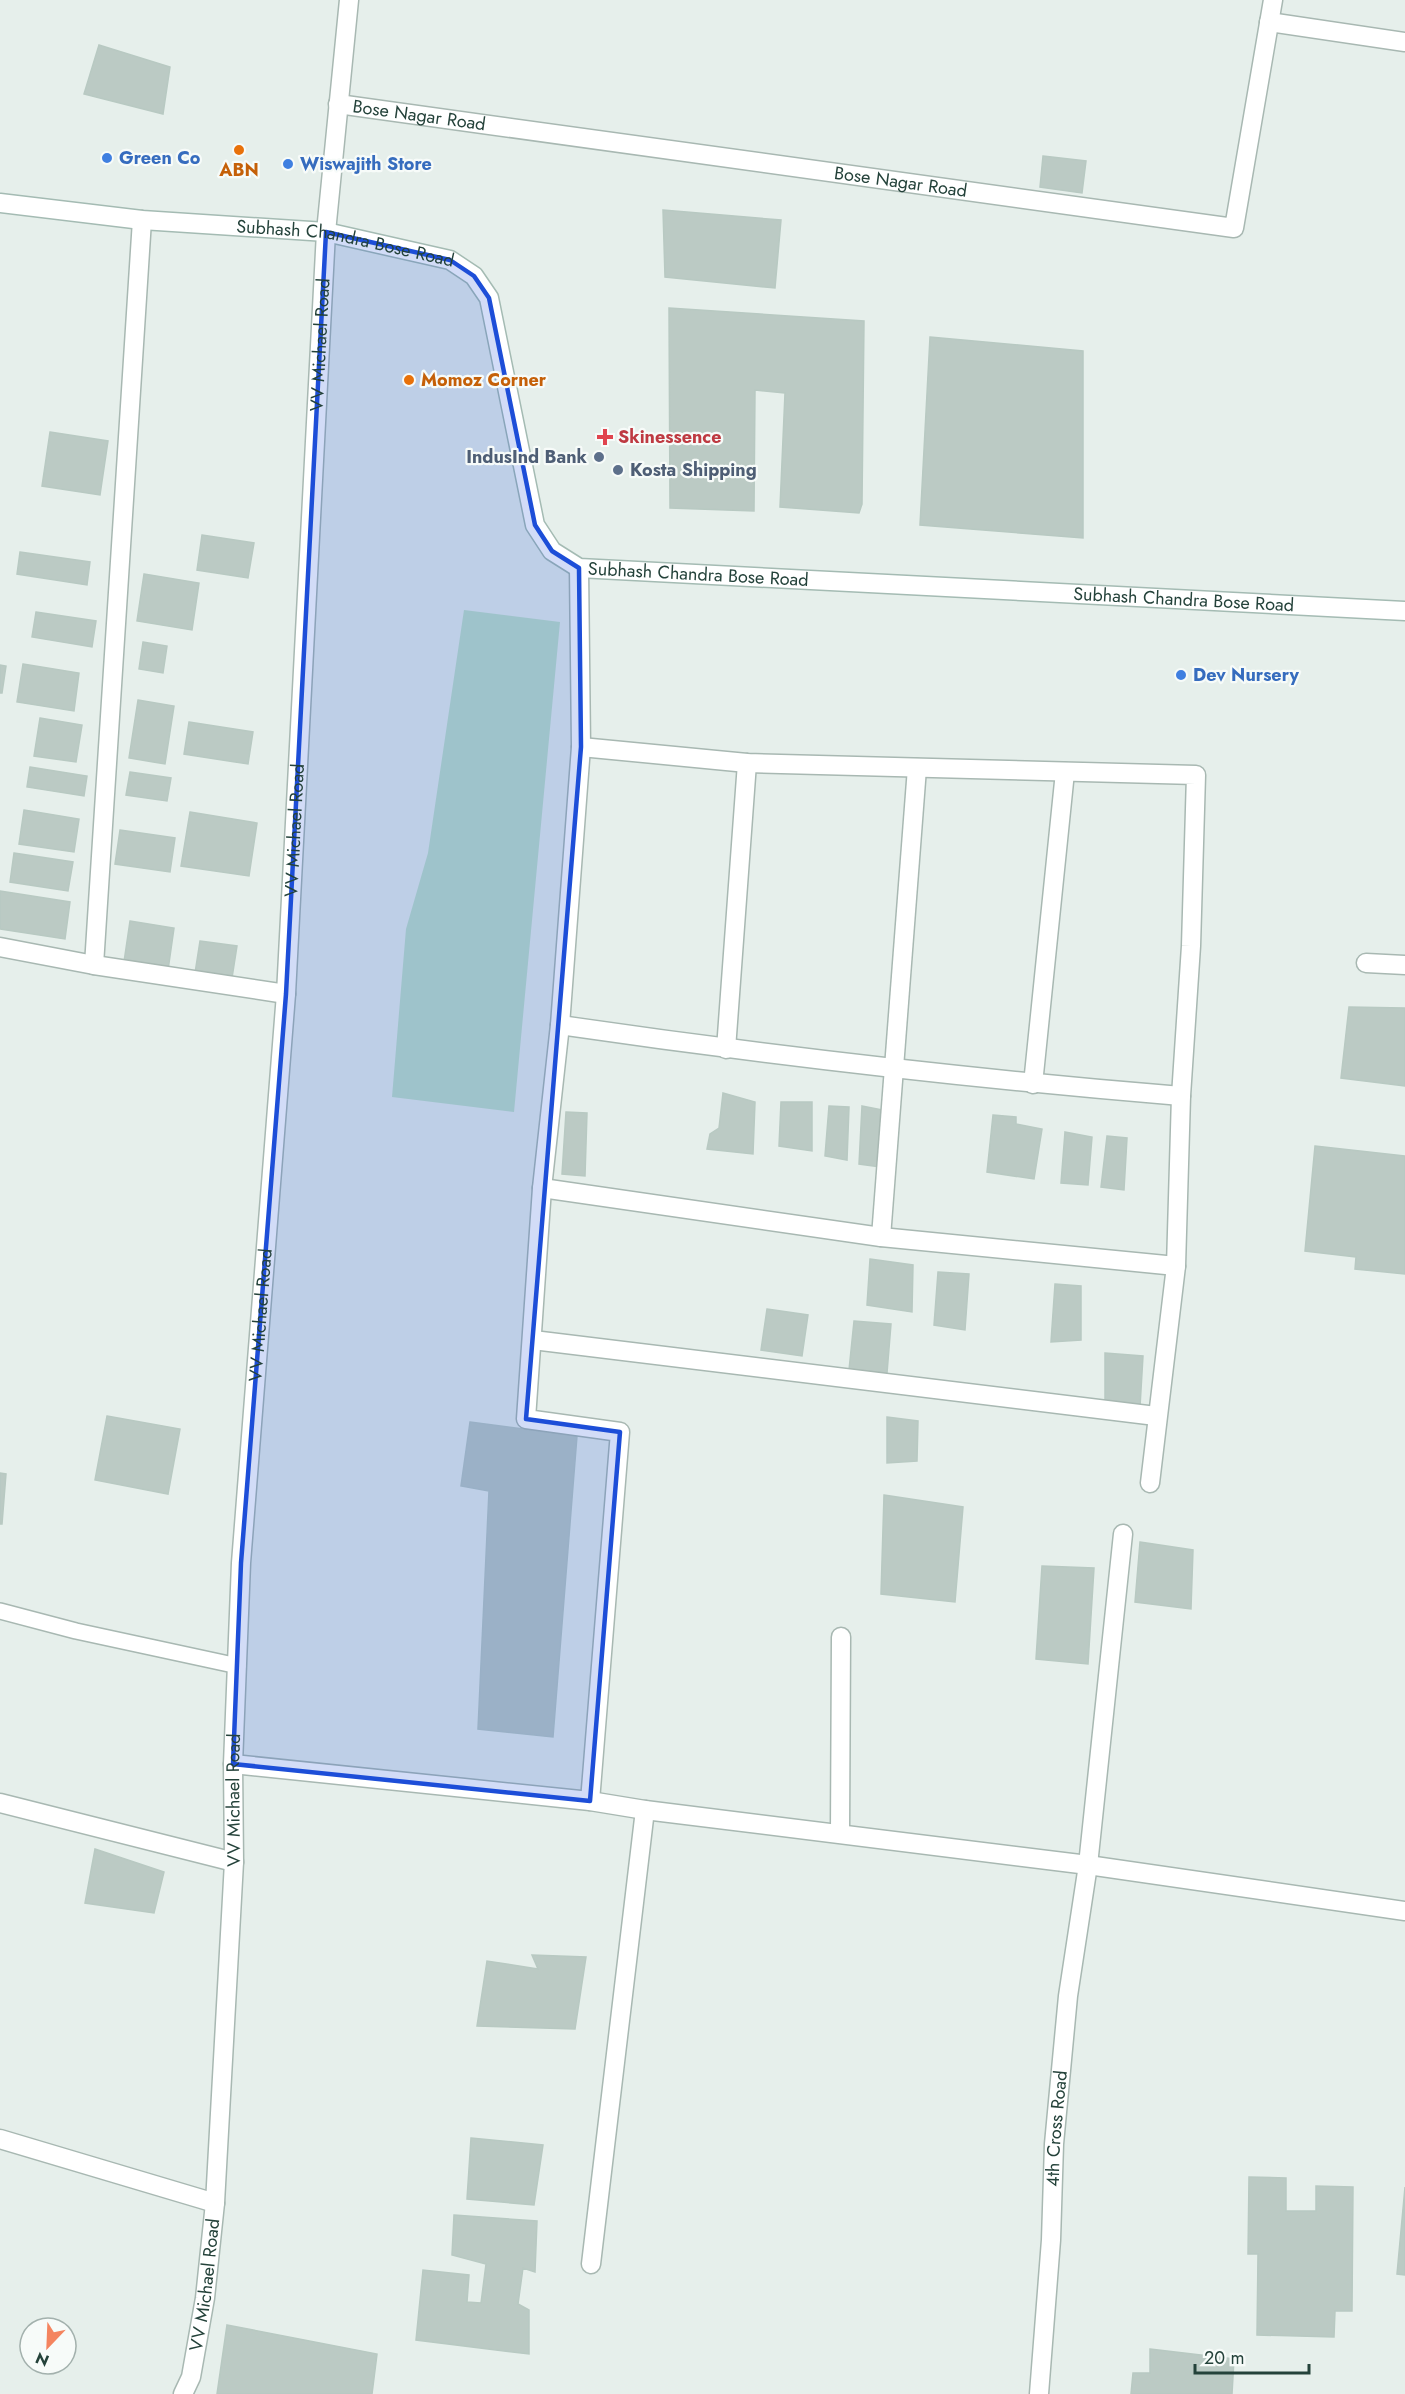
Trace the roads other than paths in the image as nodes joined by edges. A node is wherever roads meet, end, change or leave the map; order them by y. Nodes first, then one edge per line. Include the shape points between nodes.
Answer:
1 (349, 0) edge
2 (1273, 0) edge
3 (1269, 22) junction
4 (1405, 42) edge
5 (338, 104) junction
6 (0, 203) edge
7 (142, 220) junction
8 (326, 232) junction
9 (579, 568) junction
10 (1405, 611) edge
11 (1405, 618) edge
12 (580, 747) junction
13 (747, 763) junction
14 (917, 768) junction
15 (1065, 772) junction
16 (0, 947) edge
17 (1366, 963) dead end
18 (94, 964) junction
19 (1405, 965) edge
20 (286, 994) junction
21 (560, 1025) junction
22 (726, 1049) junction
23 (895, 1069) junction
24 (1033, 1084) junction
25 (1181, 1096) junction
26 (542, 1188) junction
27 (881, 1237) junction
28 (1176, 1266) junction
29 (533, 1340) junction
30 (1156, 1416) junction
31 (1150, 1483) dead end
32 (1123, 1534) dead end
33 (0, 1611) edge
34 (841, 1637) dead end
35 (238, 1666) junction
36 (233, 1764) junction
37 (590, 1801) junction
38 (0, 1803) edge
39 (645, 1810) junction
40 (840, 1833) junction
41 (234, 1862) junction
42 (1088, 1865) junction
43 (1405, 1911) edge
44 (0, 2139) edge
45 (215, 2203) junction
46 (591, 2264) dead end
47 (183, 2394) edge
48 (1039, 2394) edge

1 - 5 street, VV Michael Road
2 - 3 street, Bose Nagar Road
3 - 4 street
3 - 5 street, Bose Nagar Road via 1234,228
5 - 8 street, VV Michael Road
6 - 7 street, Subhash Chandra Bose Road
7 - 8 street, Subhash Chandra Bose Road
7 - 18 street
8 - 9 street, Subhash Chandra Bose Road via 450,260 474,276 489,298 535,525 552,550
8 - 20 street, VV Michael Road
9 - 10 street, Subhash Chandra Bose Road
9 - 12 street
10 - 11 street
12 - 13 street
12 - 21 street
13 - 14 street
13 - 22 street
14 - 15 street
14 - 23 street
15 - 24 street
15 - 25 street via 1196,775
16 - 18 street
17 - 19 street
18 - 20 street
20 - 35 street, VV Michael Road via 241,1563
21 - 22 street
21 - 26 street
22 - 23 street
23 - 24 street
23 - 27 street
24 - 25 street
25 - 28 street
26 - 27 street
26 - 29 street
27 - 28 street
28 - 30 street
29 - 30 street
29 - 37 street via 526,1419 620,1432
30 - 31 street
32 - 42 street, 4th Cross Road
33 - 35 lane
34 - 40 street
35 - 36 street, VV Michael Road
36 - 37 street
36 - 41 street, VV Michael Road
37 - 39 street
38 - 41 street
39 - 40 street
39 - 46 street
40 - 42 street
41 - 45 street, VV Michael Road
42 - 43 street
42 - 48 street, 4th Cross Road via 1068,1996 1054,2144
44 - 45 street
45 - 47 street, VV Michael Road via 205,2298 190,2377

